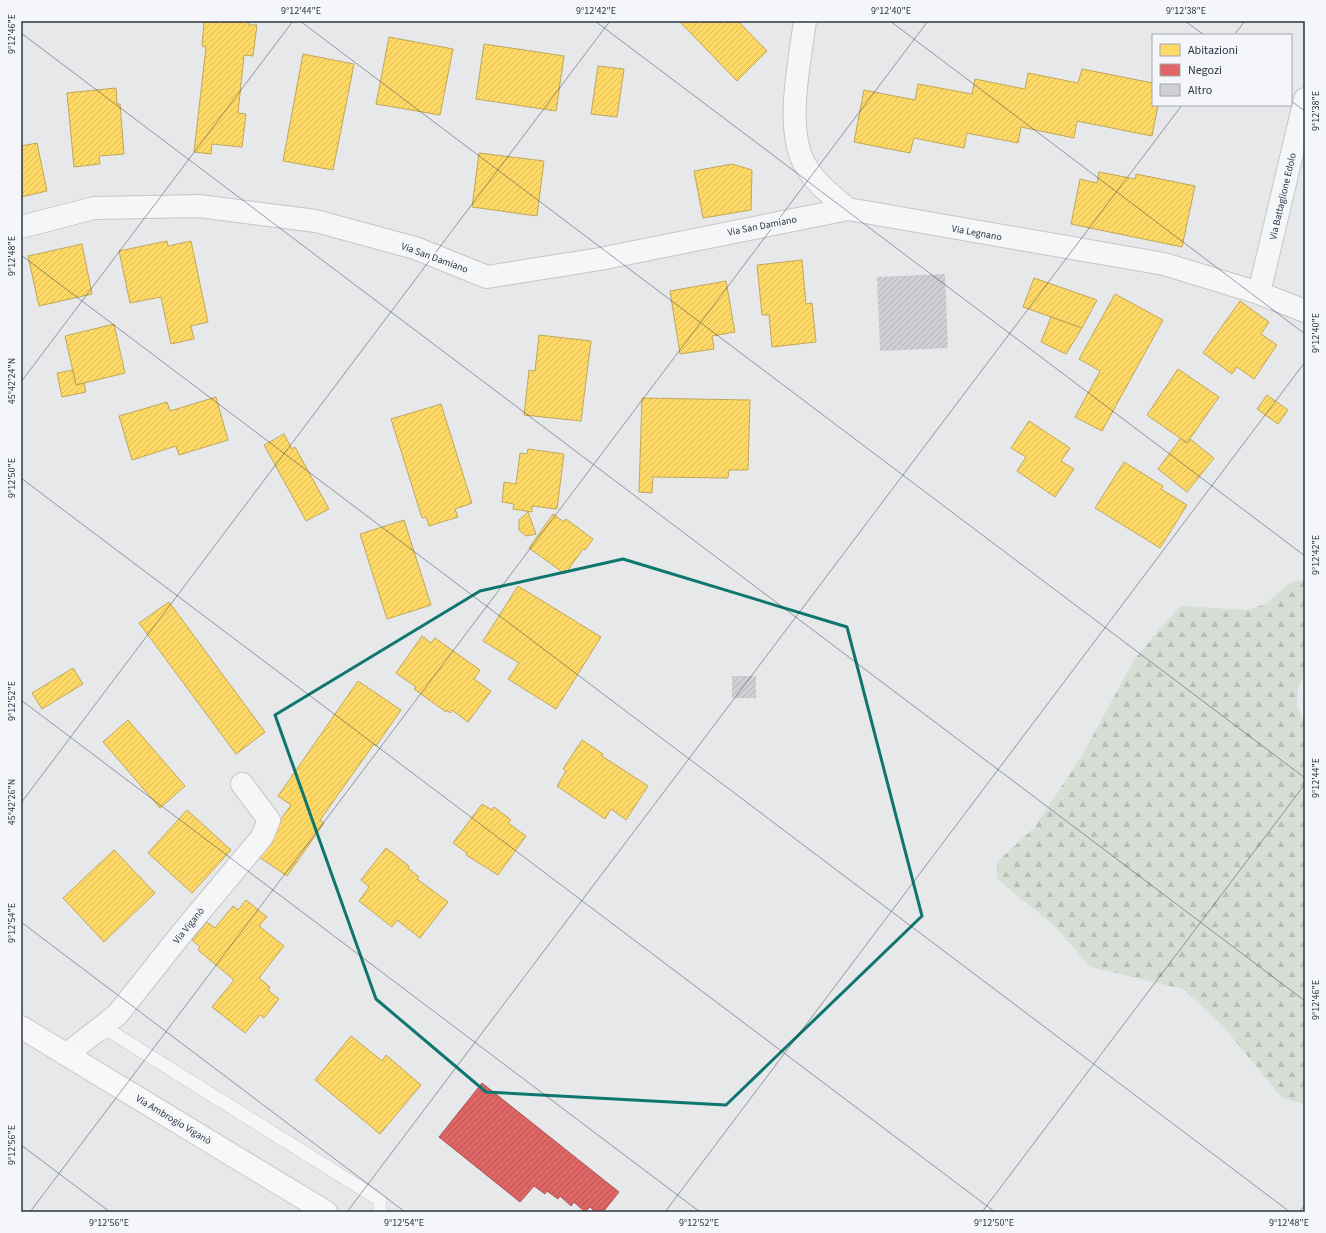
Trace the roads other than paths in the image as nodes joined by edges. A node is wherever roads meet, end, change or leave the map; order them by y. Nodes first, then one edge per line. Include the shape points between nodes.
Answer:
1 (804, 21) edge
2 (1305, 99) edge
3 (848, 209) junction
4 (21, 227) edge
5 (1260, 293) junction
6 (1305, 311) edge
7 (242, 784) dead end
8 (21, 1027) edge
9 (67, 1054) junction
10 (326, 1212) edge
11 (380, 1212) edge

1 - 3 street, Via Legnano via 796,93 795,135 803,162 819,185
2 - 5 street, Via Battaglione Edolo
3 - 4 street, Via San Damiano via 600,259 488,277 415,248 316,221 199,206 94,208
3 - 5 street, Via Legnano via 1164,264
5 - 6 street, Via Legnano
7 - 9 street, Via Viganò via 269,820 262,837 117,1015
8 - 9 main road, Via Ambrogio Viganò
9 - 10 main road, Via Ambrogio Viganò
9 - 11 lane via 108,1030 380,1200

